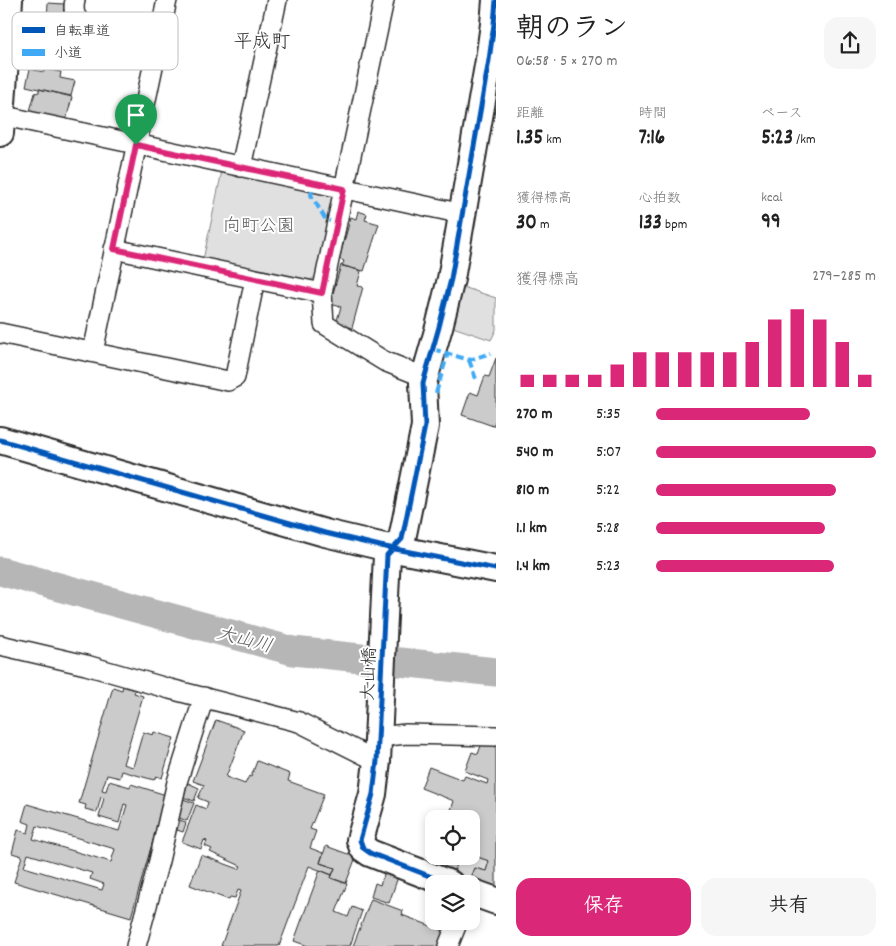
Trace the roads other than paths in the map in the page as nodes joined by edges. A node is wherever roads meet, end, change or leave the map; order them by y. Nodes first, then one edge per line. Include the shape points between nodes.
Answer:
1 (9, 0) edge
2 (277, 0) edge
3 (384, 0) edge
4 (496, 0) edge
5 (152, 70) edge
6 (0, 116) edge
7 (0, 133) edge
8 (136, 145) junction
9 (241, 167) junction
10 (344, 189) junction
11 (463, 214) junction
12 (114, 249) junction
13 (255, 279) junction
14 (322, 293) junction
15 (0, 333) edge
16 (93, 352) junction
17 (424, 377) junction
18 (0, 440) edge
19 (393, 549) junction
20 (496, 569) edge
21 (0, 645) edge
22 (204, 697) junction
23 (496, 736) edge
24 (379, 742) junction
25 (428, 875) edge
26 (480, 895) edge
27 (496, 901) edge
28 (454, 930) edge
29 (136, 946) edge
30 (448, 946) edge

1 - 6 street
2 - 9 street
3 - 10 street
4 - 11 street, 大山橋
5 - 8 street
6 - 7 street
6 - 8 street
8 - 9 street
8 - 12 street
9 - 10 street
10 - 11 street
10 - 14 street
11 - 17 street, 大山橋 via 451,279
12 - 13 street
12 - 16 street
13 - 14 street
13 - 16 street via 235,377 228,381
14 - 17 street via 324,324 384,361
15 - 16 street
17 - 19 street, 大山橋 via 425,426 402,539
18 - 19 street via 325,534
19 - 20 street
19 - 24 street, 大山橋 via 387,555
21 - 22 street
22 - 24 street
22 - 29 street via 178,782
23 - 24 street via 406,734
24 - 25 street, 大山橋 via 373,794 360,840 370,853
26 - 27 street
28 - 30 street

